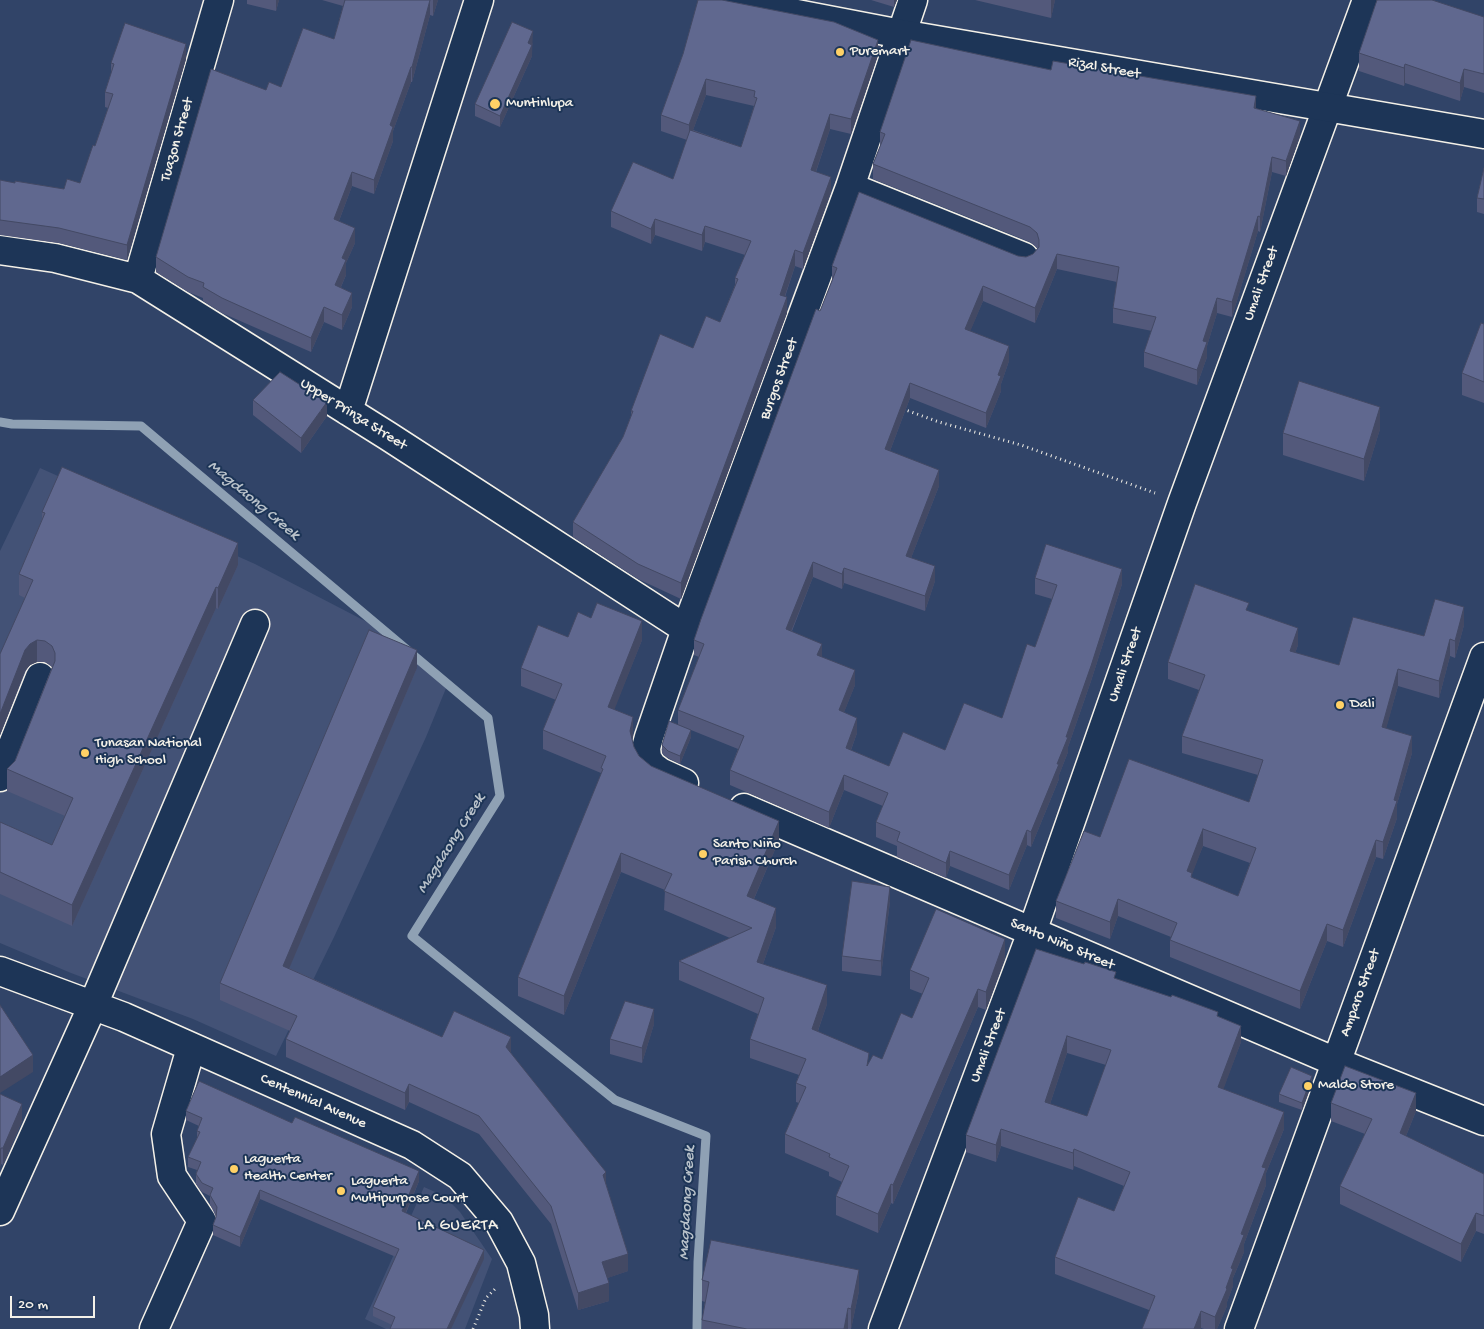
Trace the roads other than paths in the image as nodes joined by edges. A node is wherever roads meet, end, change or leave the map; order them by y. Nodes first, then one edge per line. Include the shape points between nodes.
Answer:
1 (219, 0) edge
2 (479, 0) edge
3 (724, 0) edge
4 (913, 0) edge
5 (1367, 0) edge
6 (901, 34) junction
7 (1327, 108) junction
8 (1484, 134) edge
9 (850, 187) junction
10 (0, 250) edge
11 (1024, 256) edge
12 (138, 279) junction
13 (348, 410) junction
14 (255, 624) dead end
15 (686, 630) junction
16 (1484, 656) edge
17 (40, 677) dead end
18 (647, 758) joint
19 (0, 777) edge
20 (1032, 932) junction
21 (0, 971) edge
22 (93, 1006) junction
23 (191, 1048) junction
24 (1336, 1062) junction
25 (1484, 1121) edge
26 (0, 1211) edge
27 (154, 1329) edge
28 (535, 1329) edge
29 (882, 1329) edge
30 (1239, 1329) edge

1 - 12 street, Tuazon Street
2 - 13 street
3 - 6 street, Rizal Street
4 - 6 street, Burgos Street
5 - 7 street, Umali Street
6 - 7 street, Rizal Street
6 - 9 street, Burgos Street
7 - 8 street, Rizal Street
7 - 20 street, Umali Street via 1182,503
9 - 11 street
9 - 15 street, Burgos Street
10 - 12 street, Upper Prinza Street via 56,258
12 - 13 street, Upper Prinza Street
13 - 15 street, Upper Prinza Street
14 - 22 street
15 - 18 street, Burgos Street via 649,736
16 - 24 street, Amparo Street
17 - 19 street
18 - 20 street, Santo Niño Street via 660,772
20 - 24 street, Santo Niño Street
20 - 29 street, Umali Street
21 - 22 street, Centennial Avenue
22 - 23 street, Centennial Avenue
22 - 26 street
23 - 27 street via 166,1134 172,1176 202,1221
23 - 28 street, Centennial Avenue via 412,1145 460,1176 499,1222 522,1263
24 - 25 street, Santo Niño Street
24 - 30 street, Amparo Street

